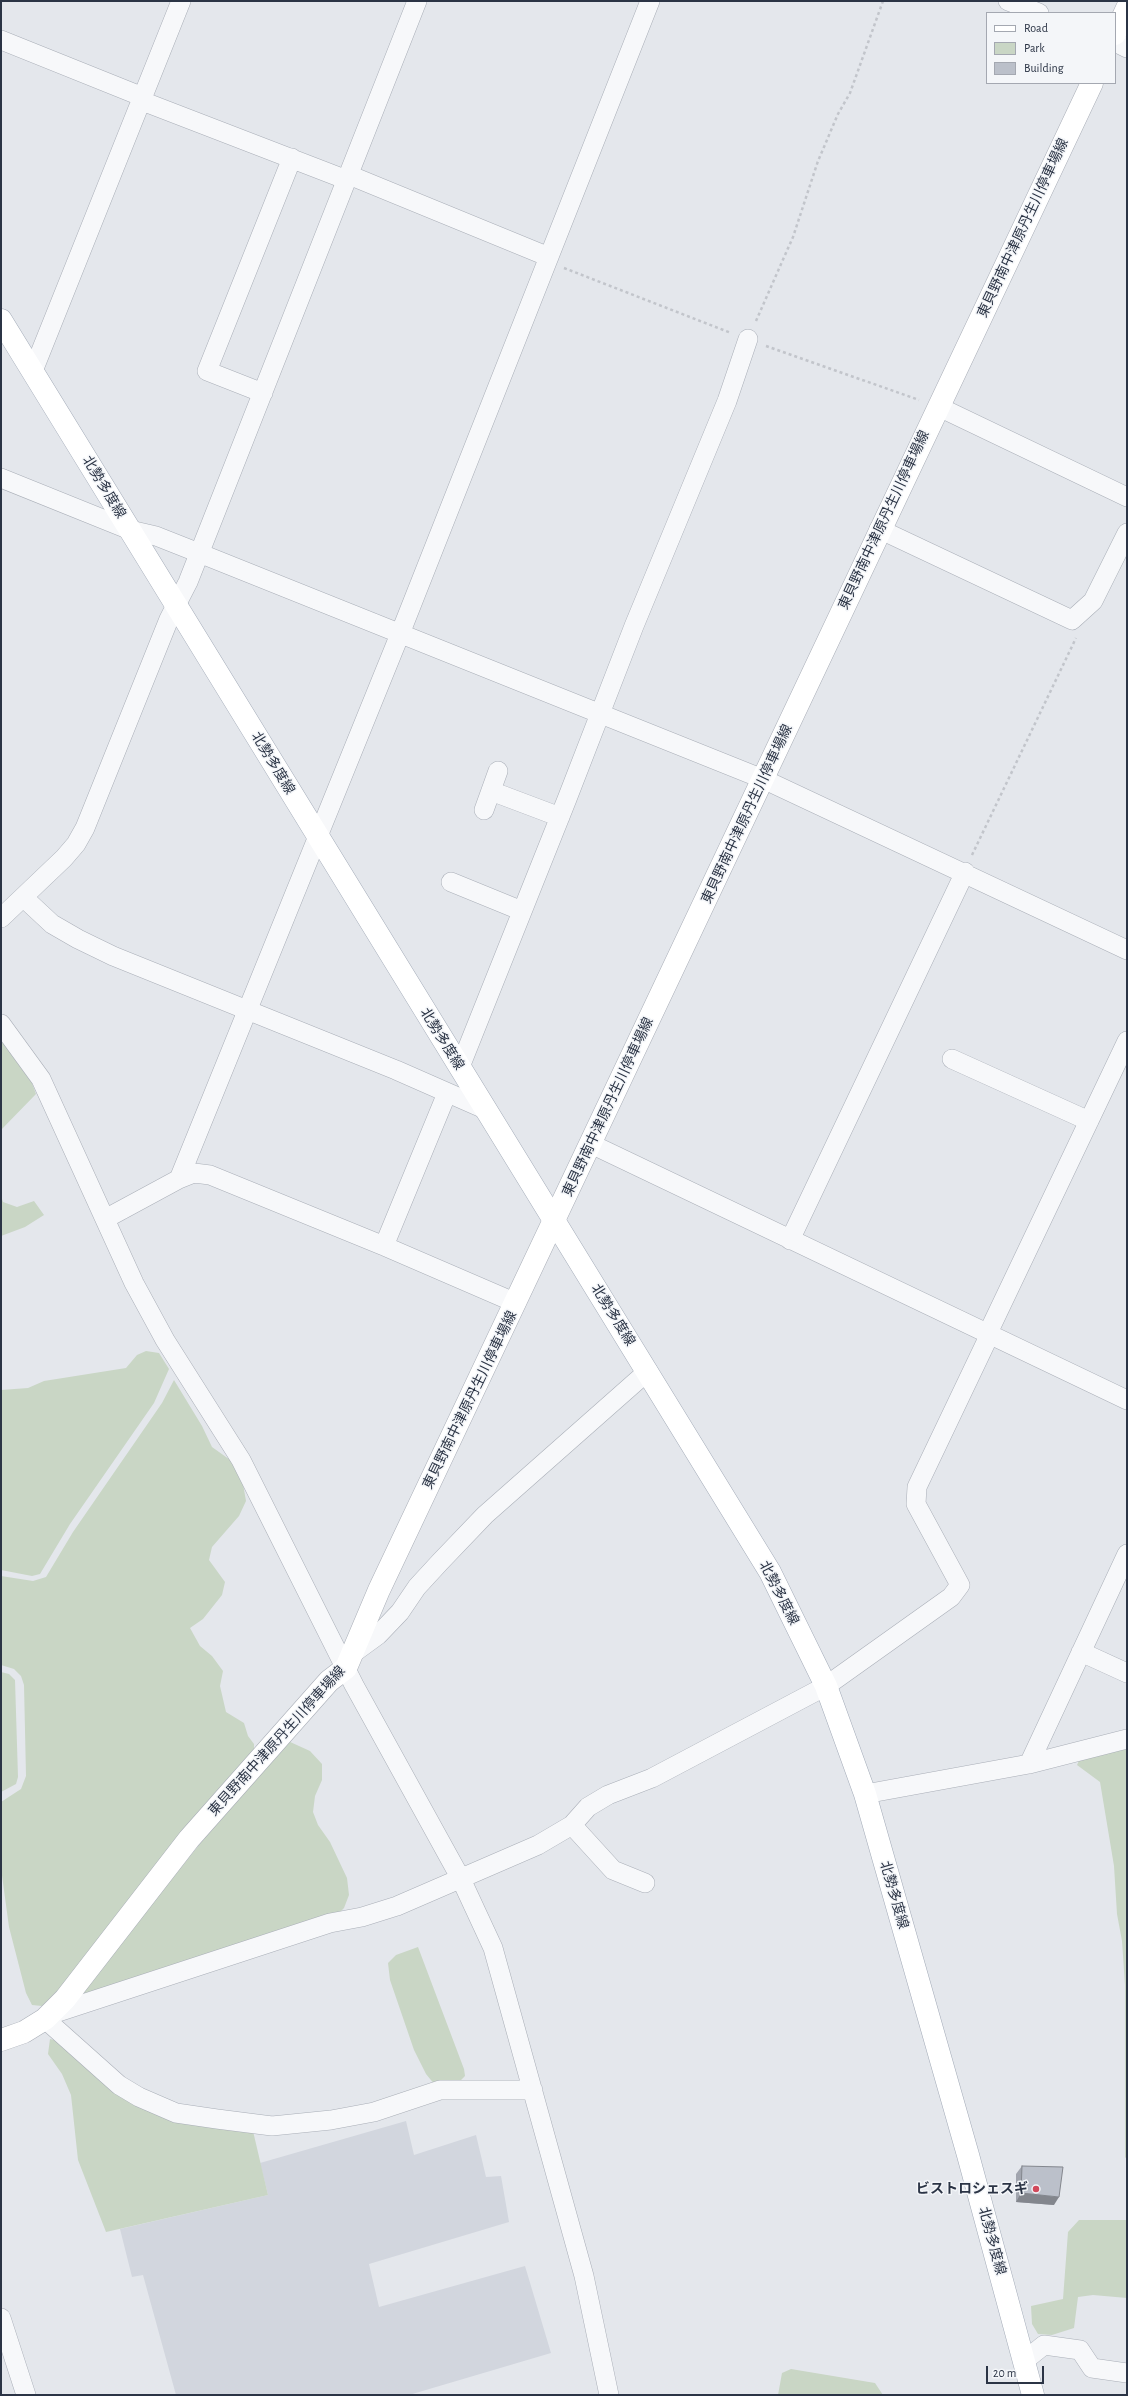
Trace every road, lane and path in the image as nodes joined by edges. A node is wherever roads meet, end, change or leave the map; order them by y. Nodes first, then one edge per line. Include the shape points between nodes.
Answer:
1 (182, 1) edge
2 (417, 1) edge
3 (650, 1) edge
4 (883, 1) edge
5 (1008, 1) edge
6 (1127, 8) edge
7 (1036, 12) edge
8 (1116, 32) edge
9 (1, 40) edge
10 (1116, 42) edge
11 (1127, 48) edge
12 (1092, 84) edge
13 (143, 99) junction
14 (292, 158) junction
15 (348, 178) junction
16 (549, 257) junction
17 (1, 320) edge
18 (748, 339) joint
19 (33, 371) junction
20 (263, 393) junction
21 (939, 407) junction
22 (1, 478) edge
23 (1127, 497) edge
24 (879, 529) junction
25 (130, 530) junction
26 (1127, 533) edge
27 (199, 553) junction
28 (177, 606) junction
29 (1085, 609) junction
30 (400, 634) junction
31 (599, 714) junction
32 (498, 771) dead end
33 (763, 779) junction
34 (491, 791) junction
35 (484, 810) dead end
36 (560, 817) junction
37 (318, 836) junction
38 (965, 872) junction
39 (451, 882) dead end
40 (24, 897) junction
41 (522, 911) junction
42 (1, 918) edge
43 (1127, 950) edge
44 (246, 1011) junction
45 (1, 1024) edge
46 (1127, 1041) edge
47 (952, 1058) dead end
48 (460, 1068) junction
49 (447, 1092) junction
50 (487, 1110) junction
51 (1089, 1121) junction
52 (590, 1144) junction
53 (179, 1179) junction
54 (105, 1219) junction
55 (554, 1220) junction
56 (790, 1240) junction
57 (384, 1246) junction
58 (516, 1304) junction
59 (988, 1336) junction
60 (648, 1371) junction
61 (1127, 1400) edge
62 (1127, 1554) edge
63 (1081, 1652) junction
64 (349, 1661) junction
65 (1127, 1673) edge
66 (826, 1686) junction
67 (1127, 1739) edge
68 (1029, 1764) junction
69 (865, 1794) junction
70 (572, 1825) junction
71 (461, 1879) junction
72 (645, 1883) dead end
73 (47, 2017) junction
74 (1, 2040) edge
75 (533, 2090) junction
76 (1, 2318) edge
77 (1024, 2361) junction
78 (1127, 2373) edge
79 (26, 2395) edge
80 (609, 2395) edge
81 (1033, 2395) edge

1 - 13 street
2 - 15 street
3 - 16 street
4 - 18 path via 850,93 818,161 793,237
5 - 7 street
6 - 8 main road
9 - 13 street
10 - 11 street
12 - 21 main road, 東貝野南中津原丹生川停車場線
13 - 14 street
13 - 19 street
14 - 15 street
14 - 20 street via 208,371
15 - 16 street
15 - 20 street
16 - 30 street
17 - 19 main road, 北勢多度線
18 - 31 street via 727,401
19 - 25 main road, 北勢多度線
20 - 27 street
21 - 23 street
21 - 24 main road, 東貝野南中津原丹生川停車場線
22 - 25 street
24 - 29 street via 1072,620
24 - 33 main road, 東貝野南中津原丹生川停車場線
25 - 27 street via 156,536
25 - 28 main road, 北勢多度線
26 - 29 street via 1093,601
27 - 28 street
27 - 30 street
28 - 37 main road, 北勢多度線
28 - 40 street via 169,619 85,828 68,854
29 - 38 path via 1078,632
30 - 31 street
30 - 37 street
31 - 33 street
31 - 36 street
32 - 34 street
33 - 38 street
33 - 52 main road, 東貝野南中津原丹生川停車場線
34 - 35 street
34 - 36 street
36 - 41 street
37 - 44 street
37 - 48 main road, 北勢多度線
38 - 43 street
38 - 56 street
39 - 41 street
40 - 42 street
40 - 44 street via 52,924 78,939
41 - 48 street
44 - 49 street
44 - 53 street
45 - 54 street via 41,1079
46 - 51 street
47 - 51 street
48 - 50 main road, 北勢多度線
49 - 50 street
49 - 57 street
50 - 55 main road, 北勢多度線
51 - 59 street
52 - 55 main road, 東貝野南中津原丹生川停車場線
52 - 56 street
53 - 54 street
53 - 57 street via 194,1173 210,1175
54 - 64 street via 134,1284 165,1340 242,1460
55 - 58 main road, 東貝野南中津原丹生川停車場線
55 - 60 main road, 北勢多度線
56 - 59 street
57 - 58 street
58 - 64 main road, 東貝野南中津原丹生川停車場線 via 379,1590
59 - 61 street
59 - 66 street via 917,1487 916,1504 960,1585 951,1596
60 - 64 street via 486,1515 431,1572 400,1612
60 - 66 main road, 北勢多度線 via 770,1572
62 - 63 street
63 - 65 street
63 - 68 street
64 - 71 street
64 - 73 main road, 東貝野南中津原丹生川停車場線 via 189,1838 65,1999
66 - 69 main road, 北勢多度線
66 - 70 street via 652,1778 608,1795 588,1807
67 - 68 street
68 - 69 street
69 - 77 main road, 北勢多度線
70 - 71 street via 538,1845
70 - 72 street via 613,1870
71 - 73 street via 397,1906 362,1917 330,1923
71 - 75 street via 493,1948
73 - 74 main road, 東貝野南中津原丹生川停車場線 via 24,2032
73 - 75 street via 119,2085 176,2113 272,2126 331,2120 374,2112 440,2090
75 - 80 street via 584,2276
76 - 79 street
77 - 78 street via 1044,2345 1080,2350 1092,2368
77 - 81 main road, 北勢多度線

